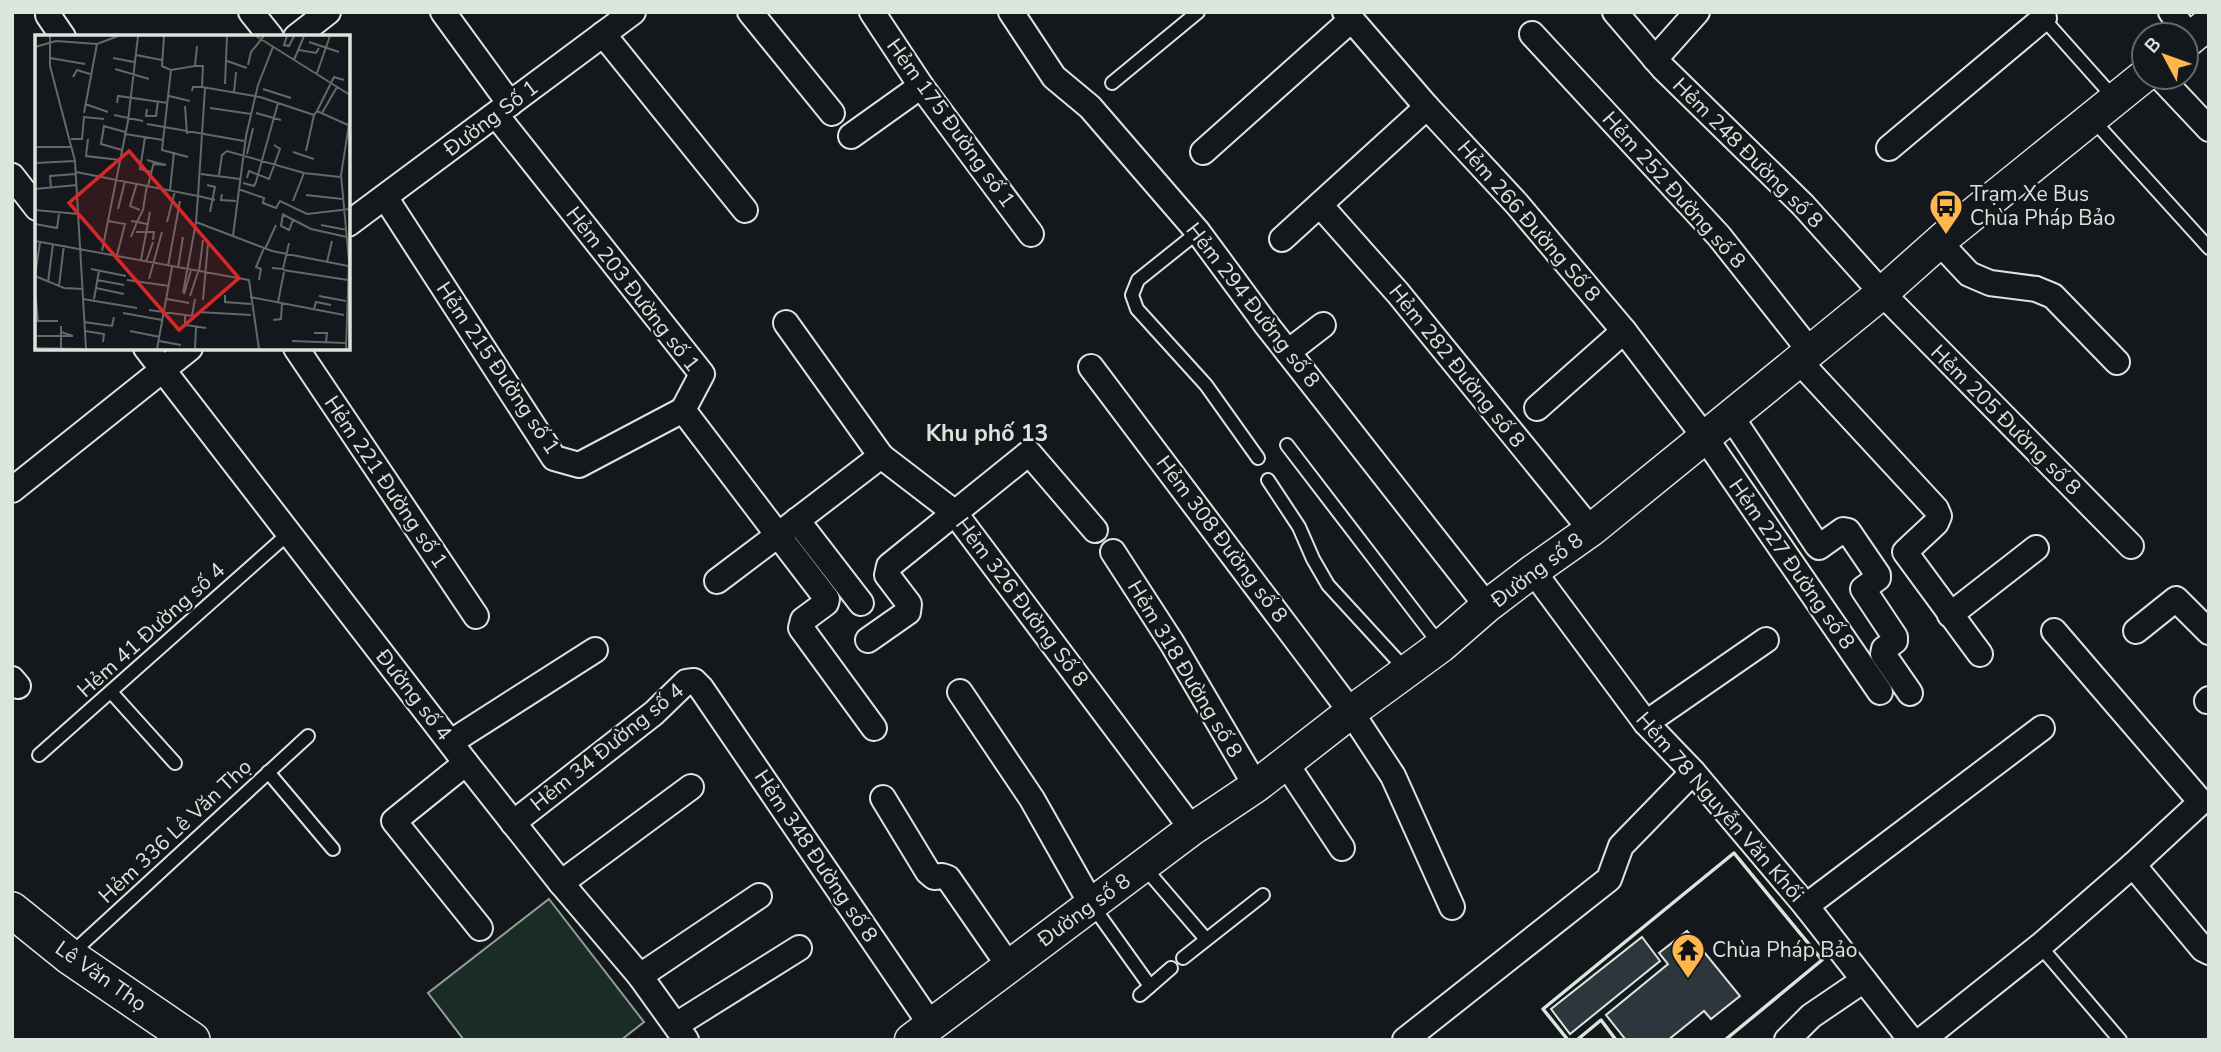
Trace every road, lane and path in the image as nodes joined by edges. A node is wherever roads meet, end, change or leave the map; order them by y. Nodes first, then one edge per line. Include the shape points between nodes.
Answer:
1 (251, 12) edge
2 (328, 12) edge
3 (443, 12) edge
4 (633, 12) edge
5 (750, 12) edge
6 (872, 12) edge
7 (1011, 12) edge
8 (1198, 12) edge
9 (1615, 12) edge
10 (1697, 12) edge
11 (48, 15) dead end
12 (2040, 15) edge
13 (1348, 16) edge
14 (603, 34) junction
15 (1532, 34) dead end
16 (62, 35) edge
17 (269, 35) edge
18 (299, 35) edge
19 (1655, 58) junction
20 (1112, 83) dead end
21 (921, 86) junction
22 (2130, 88) edge
23 (2173, 91) edge
24 (1427, 107) junction
25 (503, 109) junction
26 (2104, 110) junction
27 (832, 113) dead end
28 (2209, 129) edge
29 (850, 136) dead end
30 (1889, 148) dead end
31 (1203, 152) dead end
32 (12, 176) edge
33 (385, 197) junction
34 (35, 203) edge
35 (1320, 205) junction
36 (745, 210) dead end
37 (350, 223) edge
38 (1198, 232) junction
39 (1031, 234) dead end
40 (1282, 239) dead end
41 (1939, 242) junction
42 (2209, 248) edge
43 (1882, 293) junction
44 (786, 323) dead end
45 (1322, 325) dead end
46 (1625, 331) junction
47 (148, 350) edge
48 (188, 350) edge
49 (297, 350) edge
50 (1288, 352) junction
51 (1805, 356) junction
52 (2117, 362) dead end
53 (1091, 367) dead end
54 (163, 370) junction
55 (1537, 408) dead end
56 (683, 410) junction
57 (1730, 415) junction
58 (1704, 436) junction
59 (1287, 445) dead end
60 (881, 456) junction
61 (1258, 458) dead end
62 (1268, 480) dead end
63 (12, 490) edge
64 (954, 512) junction
65 (797, 520) junction
66 (1095, 530) dead end
67 (1591, 530) junction
68 (288, 534) junction
69 (778, 535) junction
70 (2131, 546) dead end
71 (2036, 548) dead end
72 (1112, 552) dead end
73 (1533, 571) junction
74 (717, 582) dead end
75 (861, 603) dead end
76 (1487, 606) junction
77 (1950, 615) junction
78 (476, 616) dead end
79 (2054, 631) dead end
80 (2136, 631) dead end
81 (2209, 632) edge
82 (1766, 639) dead end
83 (867, 640) dead end
84 (1441, 646) junction
85 (595, 650) dead end
86 (1980, 654) dead end
87 (1408, 671) junction
88 (701, 688) joint
89 (111, 692) junction
90 (960, 692) dead end
91 (1880, 692) dead end
92 (1910, 692) dead end
93 (1352, 712) junction
94 (1646, 723) junction
95 (874, 728) dead end
96 (2042, 728) dead end
97 (308, 736) dead end
98 (451, 742) junction
99 (39, 755) dead end
100 (1285, 762) junction
101 (176, 763) dead end
102 (466, 763) junction
103 (268, 772) junction
104 (1693, 772) junction
105 (1256, 786) junction
106 (691, 787) dead end
107 (2205, 798) edge
108 (883, 799) dead end
109 (513, 823) junction
110 (1192, 829) junction
111 (1342, 848) dead end
112 (333, 849) dead end
113 (1143, 866) junction
114 (2133, 866) junction
115 (561, 883) junction
116 (1263, 895) dead end
117 (759, 896) dead end
118 (1092, 905) junction
119 (1452, 906) dead end
120 (1806, 906) junction
121 (12, 910) edge
122 (480, 928) dead end
123 (1205, 938) junction
124 (2040, 946) junction
125 (799, 948) dead end
126 (2209, 952) edge
127 (69, 956) junction
128 (1183, 958) dead end
129 (1009, 966) junction
130 (1171, 968) dead end
131 (640, 976) junction
132 (1864, 980) junction
133 (1150, 986) junction
134 (1140, 995) dead end
135 (681, 1032) edge
136 (921, 1032) edge
137 (192, 1040) edge
138 (1405, 1040) edge
139 (1787, 1040) edge
140 (1911, 1040) edge
141 (1922, 1040) edge
142 (2120, 1040) edge

1 - 17 street
2 - 18 street
3 - 25 street
4 - 14 street, Đường Số 1
5 - 27 street
6 - 21 street, Hẻm 175 Đường số 1
7 - 38 street, Hẻm 294 Đường số 8 via 1054,77 1090,107
8 - 20 lane
9 - 19 street, Hẻm 248 Đường số 8
10 - 19 street
11 - 16 street
12 - 26 lane
12 - 30 street
13 - 24 street, Hẻm 266 Đường Số 8
13 - 31 street
14 - 25 street, Đường Số 1
14 - 36 street
15 - 51 street, Hẻm 252 Đường số 8 via 1719,236
19 - 43 street, Hẻm 248 Đường số 8 via 1803,205
21 - 29 street
21 - 39 street, Hẻm 175 Đường số 1
22 - 26 street, Đường số 8
23 - 28 street
24 - 35 street
24 - 46 street, Hẻm 266 Đường Số 8
25 - 33 street, Đường Số 1
25 - 56 street, Hẻm 203 Đường số 1 via 702,374
26 - 41 street, Đường số 8
26 - 42 lane
32 - 34 street
33 - 37 street, Đường Số 1
33 - 56 street, Hẻm 215 Đường số 1 via 554,458 579,465
35 - 40 street
35 - 67 street, Hẻm 282 Đường số 8 via 1398,293
38 - 50 street, Hẻm 294 Đường số 8
38 - 61 lane via 1139,279 1132,295 1137,309 1206,385
41 - 43 street, Đường số 8
41 - 52 street via 1969,274 2053,296
43 - 51 street, Đường số 8
43 - 70 street, Hẻm 205 Đường số 8
44 - 60 street, Hẻm 326 Đường Số 8
45 - 50 street
46 - 55 street
46 - 58 street, Hẻm 266 Đường Số 8
47 - 54 street, Đường số 4
48 - 54 street
49 - 78 street, Hẻm 221 Đường số 1
50 - 76 street, Hẻm 294 Đường số 8
51 - 57 street, Đường số 8
51 - 77 street, Hẻm 252 Đường số 8 via 1936,509 1936,523 1905,552
53 - 93 street, Hẻm 308 Đường số 8
54 - 63 street
54 - 68 street, Đường số 4
56 - 69 street
57 - 58 street, Đường số 8
57 - 92 street via 1817,545 1848,531 1878,575 1863,589 1895,636 1883,654
58 - 67 street, Đường số 8
58 - 91 street, Hẻm 227 Đường số 8
59 - 84 lane
60 - 64 street, Hẻm 326 Đường Số 8
60 - 65 street
62 - 87 lane via 1328,584
64 - 66 street via 1029,453
64 - 83 street via 887,570 909,604 908,612
64 - 110 street, Hẻm 326 Đường Số 8
65 - 69 street
65 - 75 street
67 - 73 street, Đường số 8
68 - 89 lane, Hẻm 41 Đường số 4
68 - 98 street, Đường số 4
69 - 74 street
69 - 95 street via 827,599 803,620 801,628
71 - 77 street
72 - 105 street, Hẻm 318 Đường số 8
73 - 76 street, Đường số 8
73 - 94 street, Hẻm 78 Nguyễn Văn Khối
76 - 84 street, Đường số 8
77 - 86 street
79 - 107 street
80 - 81 street via 2176,599
82 - 94 street
84 - 87 street, Đường số 8
85 - 98 street
87 - 93 street, Đường số 8
88 - 109 street, Hẻm 34 Đường số 4 via 694,681 686,682 654,713
88 - 136 street, Hẻm 348 Đường số 8
89 - 99 lane, Hẻm 41 Đường số 4
89 - 101 lane
90 - 118 street via 1032,799
93 - 100 street, Đường số 8
93 - 119 street, Hẻm 308 Đường số 8 via 1393,776
94 - 104 street, Hẻm 78 Nguyễn Văn Khối
96 - 120 street
97 - 103 lane, Hẻm 336 Lê Văn Thọ
98 - 102 street, Đường số 4
100 - 105 street, Đường số 8
100 - 111 street
102 - 109 street, Đường số 4
102 - 122 street via 394,821
103 - 112 lane
103 - 127 lane, Hẻm 336 Lê Văn Thọ
104 - 120 street, Hẻm 78 Nguyễn Văn Khối
104 - 138 street via 1621,846 1609,879
105 - 110 street, Đường số 8
106 - 115 street
107 - 114 street
108 - 129 street via 928,872 948,878
109 - 115 street, Đường số 4
110 - 113 street, Đường số 8
113 - 118 street, Đường số 8
113 - 123 lane
114 - 124 street
114 - 126 street
115 - 131 street, Đường số 4
116 - 123 lane
117 - 131 street
118 - 129 street, Đường số 8
118 - 133 lane
120 - 132 street, Hẻm 78 Nguyễn Văn Khối
121 - 127 main road, Lê Văn Thọ
123 - 128 lane
124 - 141 street
124 - 142 lane
125 - 135 street
127 - 137 main road, Lê Văn Thọ
129 - 136 street, Đường số 8
130 - 133 lane
131 - 135 street, Đường số 4
132 - 139 street via 1811,1016
132 - 140 street, Hẻm 78 Nguyễn Văn Khối
133 - 134 lane

